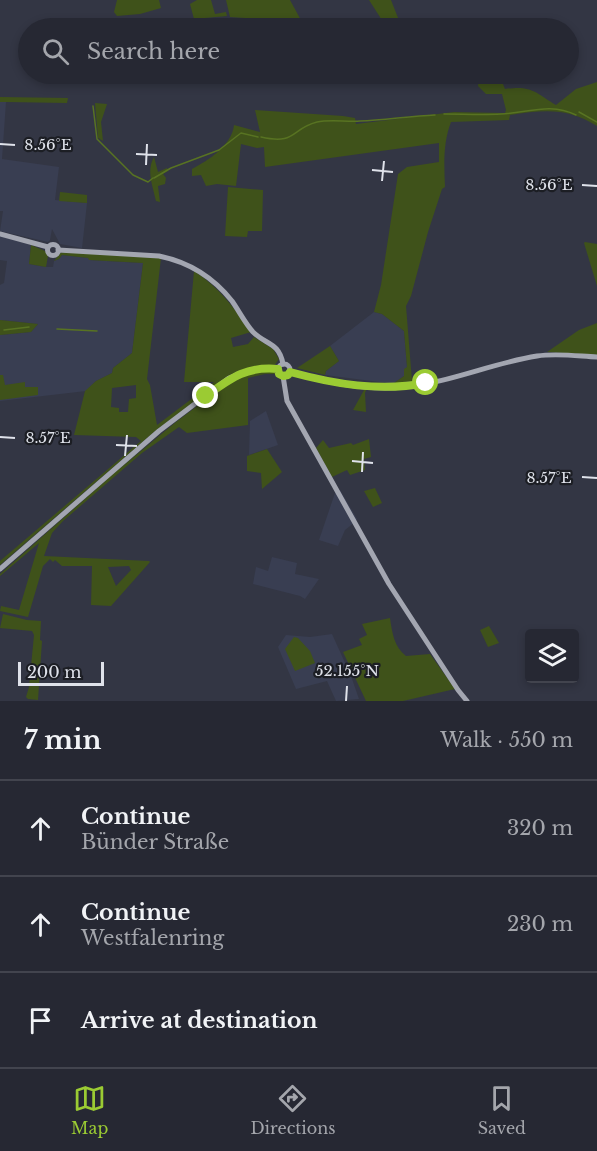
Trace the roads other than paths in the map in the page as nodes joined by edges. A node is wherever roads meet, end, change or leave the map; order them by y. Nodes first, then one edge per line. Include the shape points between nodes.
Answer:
1 (0, 234) edge
2 (597, 357) edge
3 (281, 367) junction
4 (290, 372) junction
5 (283, 376) junction
6 (0, 569) edge
7 (467, 701) edge

1 - 3 street via 48,247 52,255 58,250 159,256 190,266 212,279 254,332 278,350
2 - 4 street via 538,356 386,388
3 - 4 street via 288,366
3 - 5 street via 279,374
3 - 6 street via 247,370 222,384 159,431
4 - 5 street
5 - 7 street via 287,400 348,512 389,584

